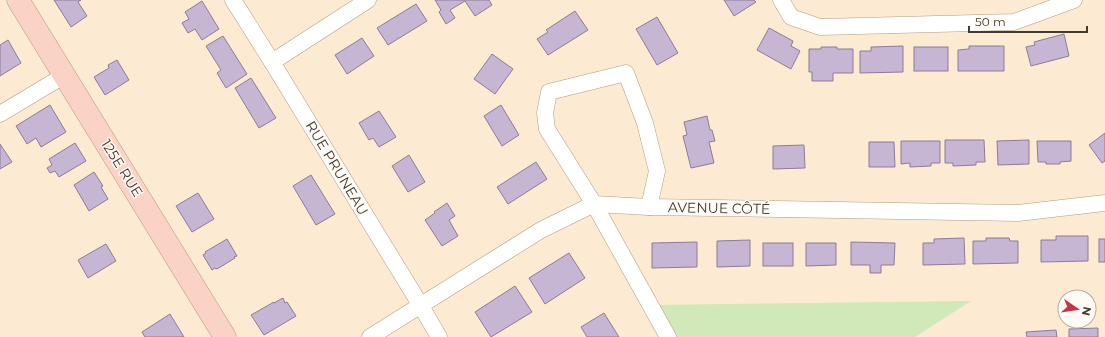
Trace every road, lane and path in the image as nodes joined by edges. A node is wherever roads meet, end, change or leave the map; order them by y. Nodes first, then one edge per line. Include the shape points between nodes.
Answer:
1 (18, 0) edge
2 (233, 0) edge
3 (368, 0) edge
4 (781, 0) edge
5 (1074, 0) edge
6 (272, 62) junction
7 (65, 76) junction
8 (0, 114) edge
9 (1105, 203) edge
10 (594, 204) junction
11 (649, 207) junction
12 (421, 306) junction
13 (225, 337) edge
14 (370, 337) edge
15 (439, 337) edge
16 (668, 337) edge

1 - 7 main road, 125E RUE
2 - 6 street, RUE PRUNEAU
3 - 6 street
4 - 5 street via 791,17 820,27 1014,22
6 - 12 street, RUE PRUNEAU
7 - 8 street
7 - 13 main road, 125E RUE
9 - 11 street, AVENUE CÔTÉ via 1018,213
10 - 11 street, AVENUE CÔTÉ
10 - 11 street via 547,129 545,113 549,92 626,73 645,123 657,172
10 - 12 street, AVENUE CÔTÉ via 541,230
10 - 16 street
12 - 14 street, AVENUE CÔTÉ
12 - 15 street, RUE PRUNEAU

